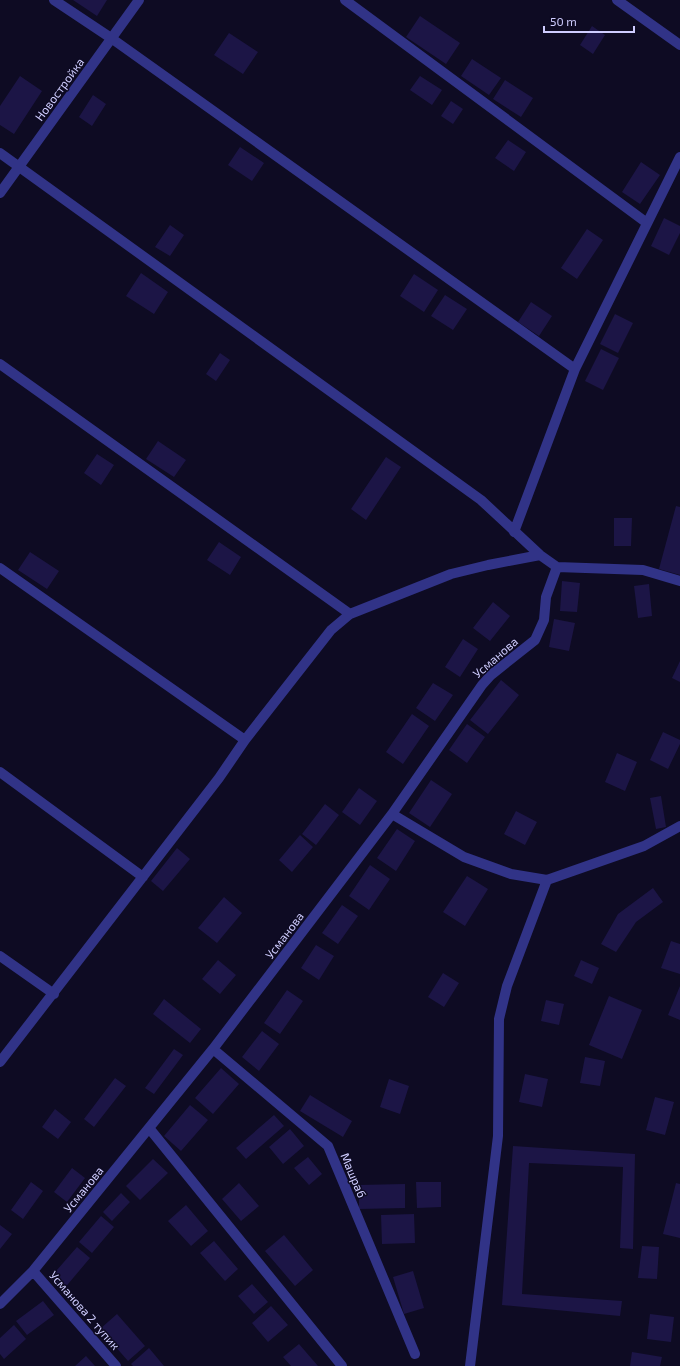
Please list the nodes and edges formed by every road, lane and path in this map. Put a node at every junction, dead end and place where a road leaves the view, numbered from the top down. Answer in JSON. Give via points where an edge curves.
{"nodes":[{"id":1,"x":54,"y":0,"type":"edge"},
{"id":2,"x":139,"y":0,"type":"edge"},
{"id":3,"x":345,"y":0,"type":"edge"},
{"id":4,"x":617,"y":0,"type":"edge"},
{"id":5,"x":111,"y":38,"type":"junction"},
{"id":6,"x":680,"y":45,"type":"edge"},
{"id":7,"x":0,"y":153,"type":"edge"},
{"id":8,"x":680,"y":157,"type":"edge"},
{"id":9,"x":19,"y":167,"type":"junction"},
{"id":10,"x":0,"y":193,"type":"edge"},
{"id":11,"x":647,"y":223,"type":"junction"},
{"id":12,"x":0,"y":364,"type":"edge"},
{"id":13,"x":575,"y":369,"type":"junction"},
{"id":14,"x":514,"y":532,"type":"junction"},
{"id":15,"x":540,"y":555,"type":"junction"},
{"id":16,"x":557,"y":567,"type":"junction"},
{"id":17,"x":0,"y":568,"type":"edge"},
{"id":18,"x":680,"y":581,"type":"edge"},
{"id":19,"x":350,"y":614,"type":"junction"},
{"id":20,"x":245,"y":740,"type":"junction"},
{"id":21,"x":0,"y":772,"type":"edge"},
{"id":22,"x":392,"y":814,"type":"junction"},
{"id":23,"x":680,"y":826,"type":"edge"},
{"id":24,"x":143,"y":877,"type":"junction"},
{"id":25,"x":547,"y":880,"type":"junction"},
{"id":26,"x":0,"y":956,"type":"edge"},
{"id":27,"x":54,"y":994,"type":"junction"},
{"id":28,"x":213,"y":1049,"type":"junction"},
{"id":29,"x":0,"y":1062,"type":"edge"},
{"id":30,"x":149,"y":1128,"type":"junction"},
{"id":31,"x":33,"y":1271,"type":"junction"},
{"id":32,"x":0,"y":1304,"type":"edge"},
{"id":33,"x":415,"y":1354,"type":"dead end"},
{"id":34,"x":116,"y":1366,"type":"edge"},
{"id":35,"x":342,"y":1366,"type":"edge"},
{"id":36,"x":470,"y":1366,"type":"edge"}],
"edges":[{"from":1,"to":5,"type":"street"},
{"from":2,"to":5,"type":"street","name":"Новостройка"},
{"from":3,"to":11,"type":"street"},
{"from":4,"to":6,"type":"street"},
{"from":5,"to":9,"type":"street","name":"Новостройка"},
{"from":5,"to":13,"type":"street"},
{"from":7,"to":9,"type":"street"},
{"from":8,"to":11,"type":"street"},
{"from":9,"to":10,"type":"street","name":"Новостройка"},
{"from":9,"to":14,"type":"street","via":[[481,500]]},
{"from":11,"to":13,"type":"street"},
{"from":12,"to":19,"type":"street"},
{"from":13,"to":14,"type":"street"},
{"from":14,"to":15,"type":"street"},
{"from":15,"to":16,"type":"street"},
{"from":15,"to":19,"type":"street","via":[[451,574]]},
{"from":16,"to":18,"type":"street","via":[[643,570]]},
{"from":16,"to":22,"type":"street","name":"Усманова","via":[[546,597],[544,620],[535,640],[482,685]]},
{"from":17,"to":20,"type":"street"},
{"from":19,"to":20,"type":"street","via":[[331,630]]},
{"from":20,"to":24,"type":"street"},
{"from":21,"to":24,"type":"street"},
{"from":22,"to":25,"type":"street","via":[[464,857],[511,874]]},
{"from":22,"to":28,"type":"street","name":"Усманова"},
{"from":23,"to":25,"type":"street","via":[[644,846]]},
{"from":24,"to":27,"type":"street"},
{"from":25,"to":36,"type":"street","via":[[507,986],[499,1019],[498,1136]]},
{"from":26,"to":27,"type":"street"},
{"from":27,"to":29,"type":"street"},
{"from":28,"to":30,"type":"street","name":"Усманова"},
{"from":28,"to":33,"type":"street","name":"Машраб","via":[[328,1146]]},
{"from":30,"to":31,"type":"street","name":"Усманова"},
{"from":30,"to":35,"type":"street"},
{"from":31,"to":32,"type":"street","name":"Усманова"},
{"from":31,"to":34,"type":"street","name":"Усманова 2 тупик"}]}
